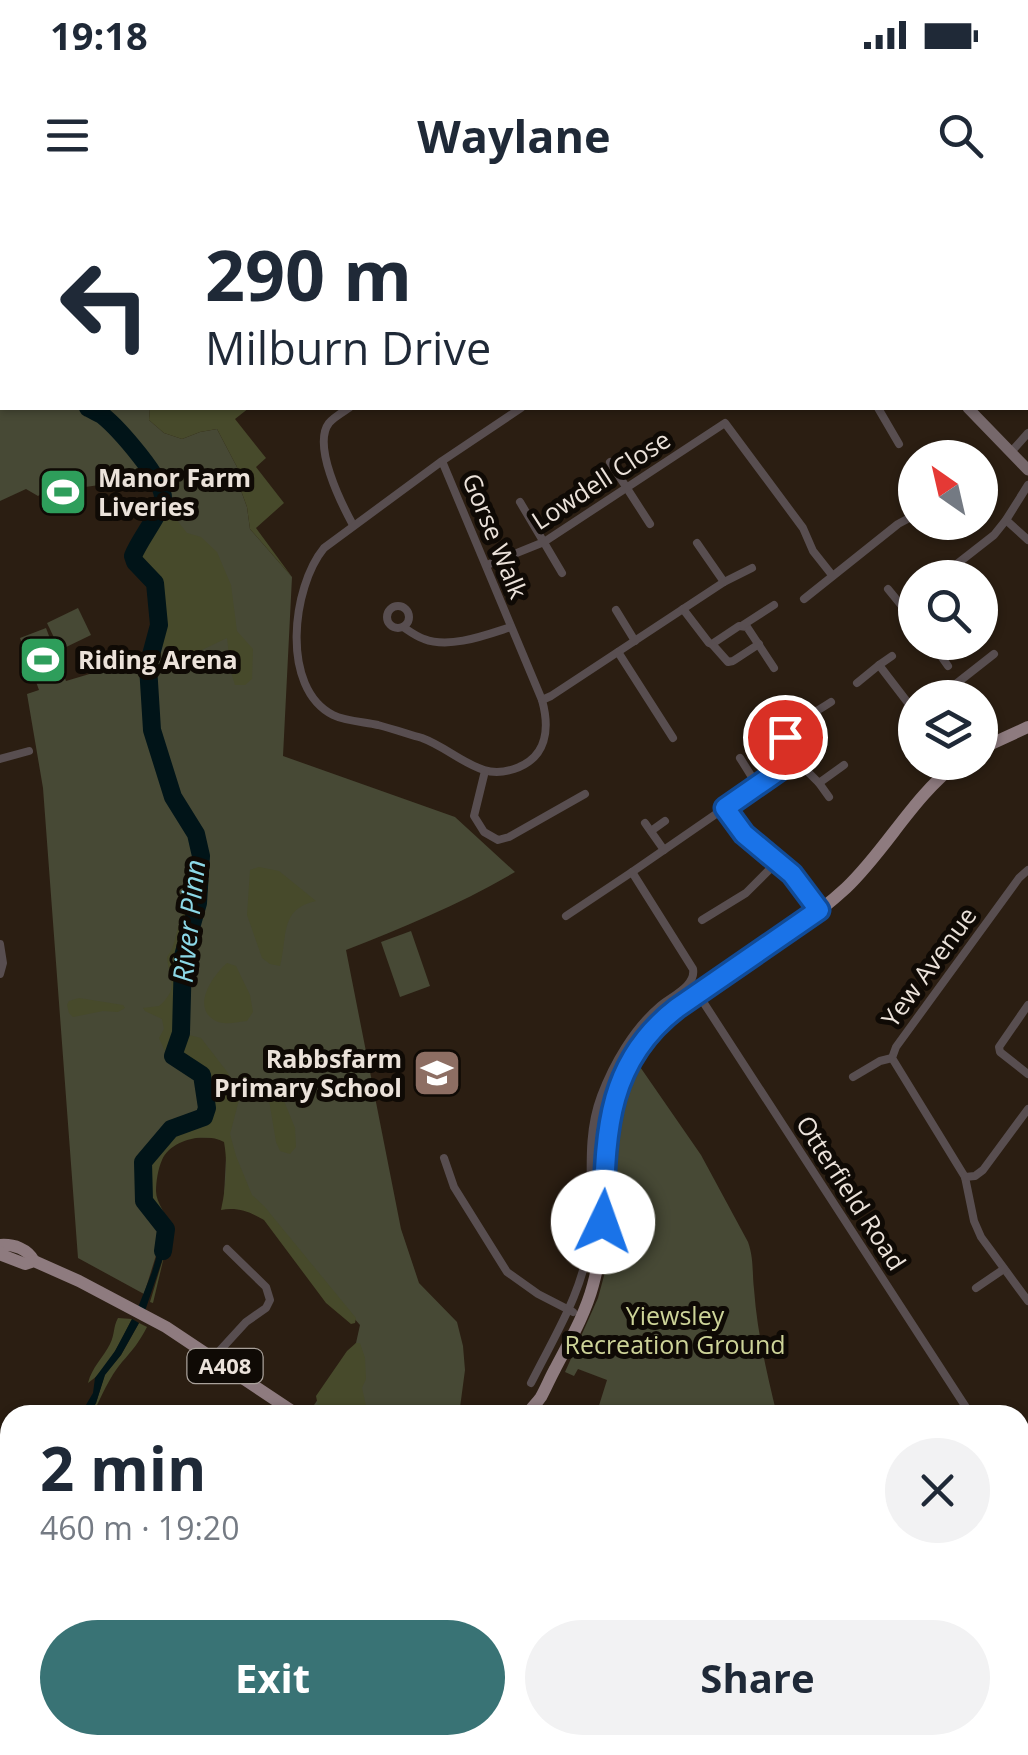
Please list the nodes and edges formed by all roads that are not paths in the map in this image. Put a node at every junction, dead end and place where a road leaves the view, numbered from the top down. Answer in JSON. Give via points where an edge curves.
{"nodes":[{"id":1,"x":346,"y":410,"type":"edge"},
{"id":2,"x":518,"y":410,"type":"edge"},
{"id":3,"x":879,"y":410,"type":"edge"},
{"id":4,"x":970,"y":410,"type":"edge"},
{"id":5,"x":1028,"y":432,"type":"edge"},
{"id":6,"x":898,"y":441,"type":"edge"},
{"id":7,"x":1011,"y":452,"type":"junction"},
{"id":8,"x":442,"y":460,"type":"junction"},
{"id":9,"x":610,"y":462,"type":"dead end"},
{"id":10,"x":1028,"y":470,"type":"edge"},
{"id":11,"x":1028,"y":485,"type":"edge"},
{"id":12,"x":626,"y":488,"type":"junction"},
{"id":13,"x":520,"y":502,"type":"dead end"},
{"id":14,"x":1006,"y":520,"type":"junction"},
{"id":15,"x":650,"y":524,"type":"dead end"},
{"id":16,"x":898,"y":524,"type":"edge"},
{"id":17,"x":353,"y":525,"type":"junction"},
{"id":18,"x":1028,"y":540,"type":"edge"},
{"id":19,"x":544,"y":542,"type":"junction"},
{"id":20,"x":697,"y":543,"type":"dead end"},
{"id":21,"x":962,"y":560,"type":"edge"},
{"id":22,"x":487,"y":564,"type":"junction"},
{"id":23,"x":752,"y":568,"type":"dead end"},
{"id":24,"x":562,"y":572,"type":"dead end"},
{"id":25,"x":832,"y":576,"type":"junction"},
{"id":26,"x":724,"y":582,"type":"junction"},
{"id":27,"x":888,"y":589,"type":"dead end"},
{"id":28,"x":804,"y":600,"type":"dead end"},
{"id":29,"x":898,"y":601,"type":"edge"},
{"id":30,"x":774,"y":605,"type":"dead end"},
{"id":31,"x":683,"y":609,"type":"junction"},
{"id":32,"x":616,"y":610,"type":"dead end"},
{"id":33,"x":743,"y":625,"type":"junction"},
{"id":34,"x":403,"y":627,"type":"dead end"},
{"id":35,"x":511,"y":627,"type":"junction"},
{"id":36,"x":634,"y":641,"type":"junction"},
{"id":37,"x":712,"y":644,"type":"junction"},
{"id":38,"x":759,"y":644,"type":"junction"},
{"id":39,"x":618,"y":652,"type":"junction"},
{"id":40,"x":892,"y":656,"type":"dead end"},
{"id":41,"x":944,"y":660,"type":"edge"},
{"id":42,"x":986,"y":660,"type":"edge"},
{"id":43,"x":880,"y":666,"type":"junction"},
{"id":44,"x":948,"y":666,"type":"dead end"},
{"id":45,"x":978,"y":666,"type":"junction"},
{"id":46,"x":774,"y":668,"type":"dead end"},
{"id":47,"x":986,"y":677,"type":"dead end"},
{"id":48,"x":960,"y":680,"type":"edge"},
{"id":49,"x":857,"y":682,"type":"dead end"},
{"id":50,"x":898,"y":690,"type":"edge"},
{"id":51,"x":542,"y":700,"type":"junction"},
{"id":52,"x":830,"y":702,"type":"dead end"},
{"id":53,"x":1028,"y":726,"type":"edge"},
{"id":54,"x":674,"y":738,"type":"dead end"},
{"id":55,"x":998,"y":740,"type":"edge"},
{"id":56,"x":29,"y":751,"type":"dead end"},
{"id":57,"x":740,"y":758,"type":"dead end"},
{"id":58,"x":0,"y":759,"type":"edge"},
{"id":59,"x":844,"y":765,"type":"dead end"},
{"id":60,"x":784,"y":767,"type":"junction"},
{"id":61,"x":485,"y":771,"type":"junction"},
{"id":62,"x":938,"y":780,"type":"edge"},
{"id":63,"x":819,"y":783,"type":"junction"},
{"id":64,"x":757,"y":785,"type":"junction"},
{"id":65,"x":585,"y":794,"type":"dead end"},
{"id":66,"x":829,"y":797,"type":"dead end"},
{"id":67,"x":725,"y":808,"type":"junction"},
{"id":68,"x":664,"y":820,"type":"dead end"},
{"id":69,"x":664,"y":850,"type":"junction"},
{"id":70,"x":778,"y":861,"type":"junction"},
{"id":71,"x":1028,"y":870,"type":"edge"},
{"id":72,"x":632,"y":872,"type":"junction"},
{"id":73,"x":819,"y":910,"type":"junction"},
{"id":74,"x":714,"y":912,"type":"junction"},
{"id":75,"x":566,"y":916,"type":"dead end"},
{"id":76,"x":702,"y":920,"type":"dead end"},
{"id":77,"x":721,"y":924,"type":"dead end"},
{"id":78,"x":0,"y":944,"type":"edge"},
{"id":79,"x":0,"y":974,"type":"edge"},
{"id":80,"x":695,"y":988,"type":"junction"},
{"id":81,"x":1028,"y":1004,"type":"edge"},
{"id":82,"x":892,"y":1058,"type":"junction"},
{"id":83,"x":1028,"y":1074,"type":"edge"},
{"id":84,"x":853,"y":1077,"type":"dead end"},
{"id":85,"x":1028,"y":1109,"type":"edge"},
{"id":86,"x":444,"y":1158,"type":"dead end"},
{"id":87,"x":965,"y":1177,"type":"junction"},
{"id":88,"x":0,"y":1248,"type":"edge"},
{"id":89,"x":228,"y":1249,"type":"dead end"},
{"id":90,"x":1004,"y":1269,"type":"junction"},
{"id":91,"x":976,"y":1288,"type":"dead end"},
{"id":92,"x":1028,"y":1301,"type":"edge"},
{"id":93,"x":575,"y":1313,"type":"junction"},
{"id":94,"x":213,"y":1358,"type":"junction"},
{"id":95,"x":530,"y":1383,"type":"dead end"},
{"id":96,"x":542,"y":1396,"type":"junction"},
{"id":97,"x":283,"y":1405,"type":"edge"},
{"id":98,"x":535,"y":1405,"type":"edge"},
{"id":99,"x":540,"y":1405,"type":"edge"},
{"id":100,"x":964,"y":1405,"type":"edge"}],
"edges":[{"from":1,"to":17,"type":"street","via":[[323,438]]},
{"from":2,"to":8,"type":"street"},
{"from":3,"to":6,"type":"street"},
{"from":4,"to":7,"type":"street"},
{"from":5,"to":7,"type":"street"},
{"from":7,"to":10,"type":"street"},
{"from":8,"to":17,"type":"street"},
{"from":8,"to":22,"type":"street","name":"Gorse Walk"},
{"from":9,"to":12,"type":"street"},
{"from":11,"to":14,"type":"street"},
{"from":12,"to":15,"type":"street"},
{"from":12,"to":19,"type":"street","name":"Lowdell Close"},
{"from":12,"to":25,"type":"street","name":"Lowdell Close","via":[[725,423]]},
{"from":13,"to":19,"type":"street"},
{"from":14,"to":18,"type":"street"},
{"from":14,"to":21,"type":"street"},
{"from":16,"to":25,"type":"street"},
{"from":17,"to":61,"type":"street","via":[[318,556],[304,584],[297,620],[300,670],[312,699],[333,716],[428,740]]},
{"from":19,"to":22,"type":"street","name":"Lowdell Close"},
{"from":19,"to":24,"type":"street"},
{"from":20,"to":26,"type":"street"},
{"from":22,"to":35,"type":"street","name":"Gorse Walk"},
{"from":23,"to":26,"type":"street"},
{"from":25,"to":28,"type":"street"},
{"from":26,"to":31,"type":"street"},
{"from":27,"to":29,"type":"street"},
{"from":30,"to":33,"type":"street"},
{"from":31,"to":36,"type":"street"},
{"from":31,"to":37,"type":"street"},
{"from":32,"to":36,"type":"street"},
{"from":33,"to":37,"type":"street"},
{"from":33,"to":38,"type":"street"},
{"from":34,"to":35,"type":"street","name":"Gorse Walk","via":[[424,640],[452,641]]},
{"from":35,"to":51,"type":"street","name":"Gorse Walk"},
{"from":36,"to":39,"type":"street"},
{"from":37,"to":38,"type":"street","via":[[728,662]]},
{"from":38,"to":46,"type":"street"},
{"from":39,"to":51,"type":"street"},
{"from":39,"to":54,"type":"street"},
{"from":40,"to":43,"type":"street"},
{"from":41,"to":44,"type":"street"},
{"from":42,"to":45,"type":"street"},
{"from":43,"to":49,"type":"street"},
{"from":43,"to":50,"type":"street"},
{"from":45,"to":47,"type":"street"},
{"from":45,"to":48,"type":"street"},
{"from":51,"to":61,"type":"street","name":"Gorse Walk","via":[[546,733],[537,756],[504,772]]},
{"from":52,"to":60,"type":"street","via":[[787,734]]},
{"from":53,"to":55,"type":"main road"},
{"from":56,"to":58,"type":"street"},
{"from":57,"to":64,"type":"street"},
{"from":59,"to":63,"type":"street"},
{"from":60,"to":63,"type":"street","via":[[807,772]]},
{"from":60,"to":64,"type":"street"},
{"from":61,"to":65,"type":"street","via":[[474,816],[498,840]]},
{"from":62,"to":73,"type":"main road","via":[[862,871]]},
{"from":63,"to":66,"type":"street"},
{"from":64,"to":67,"type":"street"},
{"from":67,"to":69,"type":"street"},
{"from":67,"to":70,"type":"street"},
{"from":68,"to":69,"type":"street","via":[[648,827]]},
{"from":69,"to":72,"type":"street"},
{"from":70,"to":73,"type":"street"},
{"from":70,"to":74,"type":"street","via":[[746,894]]},
{"from":71,"to":82,"type":"street","name":"Yew Avenue"},
{"from":72,"to":75,"type":"street"},
{"from":72,"to":80,"type":"street","name":"Otterfield Road","via":[[693,969]]},
{"from":73,"to":80,"type":"main road"},
{"from":74,"to":76,"type":"street"},
{"from":74,"to":77,"type":"street"},
{"from":78,"to":79,"type":"street"},
{"from":80,"to":93,"type":"main road","via":[[651,1030],[620,1081],[593,1286]]},
{"from":80,"to":100,"type":"street","name":"Otterfield Road"},
{"from":81,"to":83,"type":"street","via":[[999,1049]]},
{"from":82,"to":84,"type":"street"},
{"from":82,"to":87,"type":"street","name":"Yew Avenue"},
{"from":85,"to":87,"type":"street","via":[[983,1170]]},
{"from":86,"to":93,"type":"street","via":[[454,1187],[507,1272]]},
{"from":87,"to":90,"type":"street","name":"Yew Avenue","via":[[981,1237]]},
{"from":88,"to":94,"type":"main road","number":"A408","via":[[10,1244],[30,1253],[34,1262],[132,1308]]},
{"from":89,"to":94,"type":"street","via":[[266,1287],[270,1300]]},
{"from":90,"to":91,"type":"street"},
{"from":90,"to":92,"type":"street","name":"Yew Avenue"},
{"from":93,"to":95,"type":"street"},
{"from":93,"to":96,"type":"main road"},
{"from":94,"to":97,"type":"main road","number":"A408"},
{"from":96,"to":98,"type":"main road"},
{"from":96,"to":99,"type":"main road"}]}
